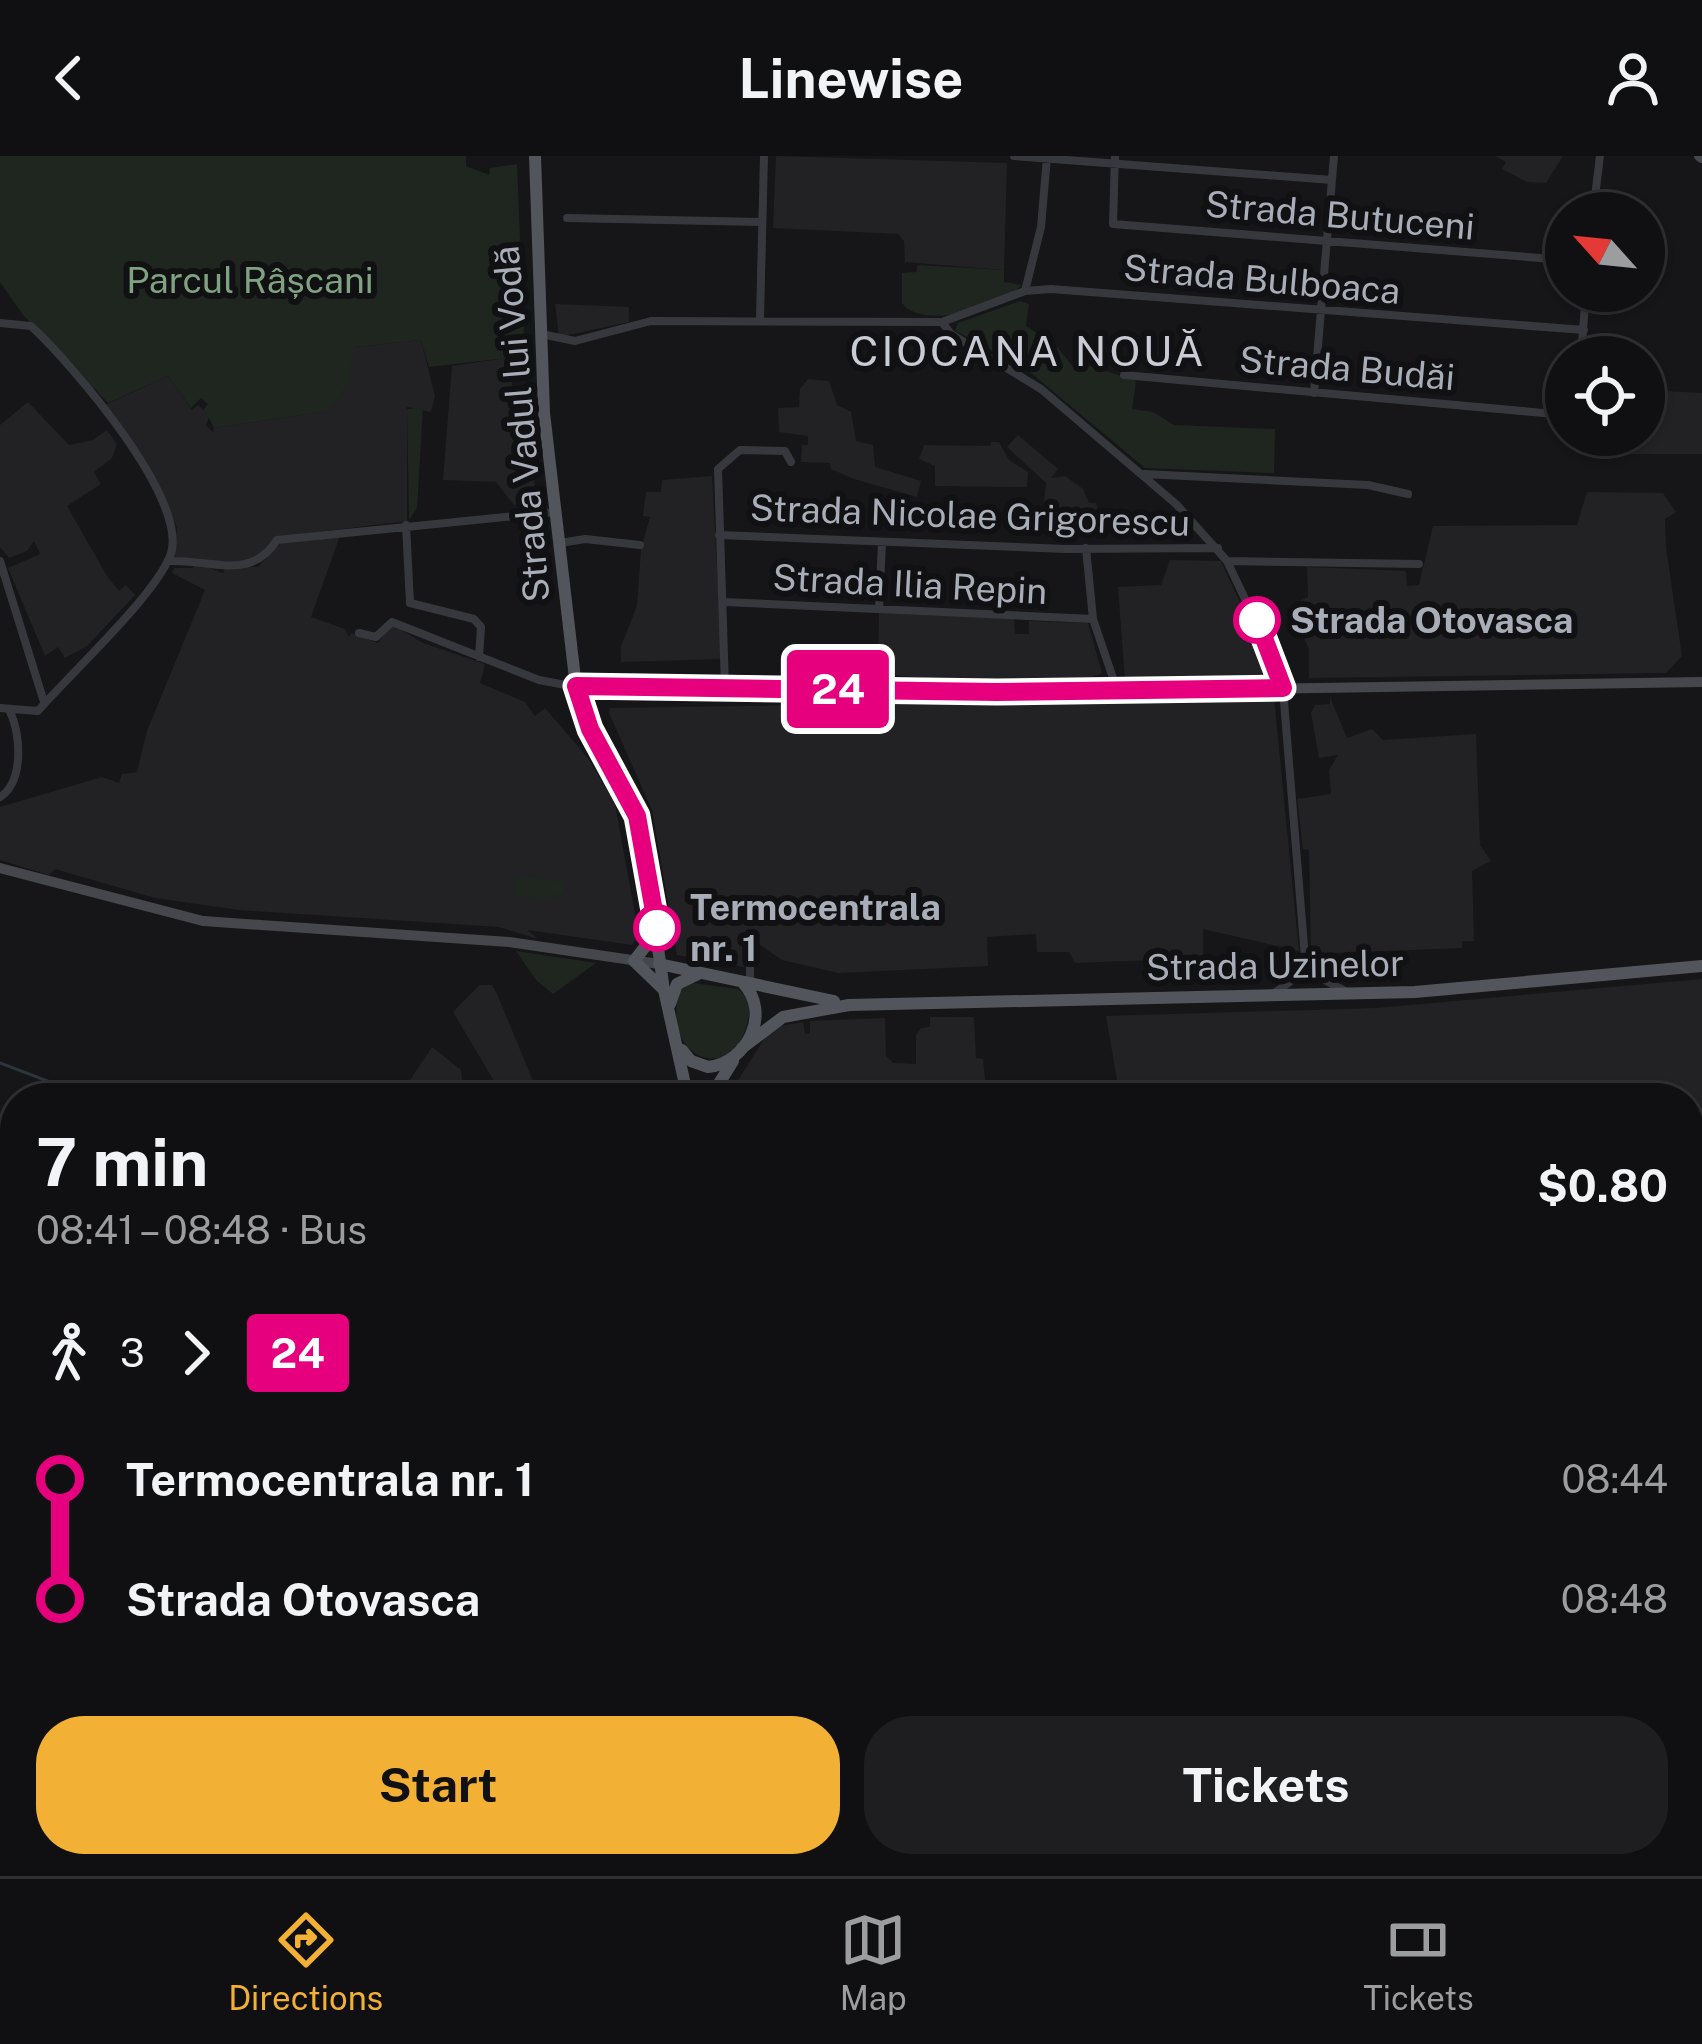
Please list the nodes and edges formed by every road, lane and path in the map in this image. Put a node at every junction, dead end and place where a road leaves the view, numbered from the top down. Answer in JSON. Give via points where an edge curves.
{"nodes":[{"id":1,"x":535,"y":156,"type":"edge"},
{"id":2,"x":764,"y":156,"type":"edge"},
{"id":3,"x":1014,"y":156,"type":"edge"},
{"id":4,"x":1334,"y":156,"type":"edge"},
{"id":5,"x":1600,"y":156,"type":"edge"},
{"id":6,"x":1047,"y":157,"type":"edge"},
{"id":7,"x":1115,"y":159,"type":"edge"},
{"id":8,"x":1332,"y":180,"type":"junction"},
{"id":9,"x":1596,"y":192,"type":"edge"},
{"id":10,"x":567,"y":218,"type":"dead end"},
{"id":11,"x":762,"y":222,"type":"junction"},
{"id":12,"x":1327,"y":241,"type":"junction"},
{"id":13,"x":1545,"y":258,"type":"edge"},
{"id":14,"x":1024,"y":291,"type":"junction"},
{"id":15,"x":1321,"y":312,"type":"junction"},
{"id":16,"x":1585,"y":312,"type":"edge"},
{"id":17,"x":760,"y":318,"type":"junction"},
{"id":18,"x":942,"y":322,"type":"junction"},
{"id":19,"x":0,"y":323,"type":"edge"},
{"id":20,"x":1584,"y":330,"type":"junction"},
{"id":21,"x":538,"y":333,"type":"junction"},
{"id":22,"x":1583,"y":336,"type":"edge"},
{"id":23,"x":1124,"y":375,"type":"dead end"},
{"id":24,"x":1314,"y":393,"type":"junction"},
{"id":25,"x":1545,"y":413,"type":"edge"},
{"id":26,"x":791,"y":461,"type":"dead end"},
{"id":27,"x":1142,"y":473,"type":"junction"},
{"id":28,"x":1408,"y":494,"type":"dead end"},
{"id":29,"x":555,"y":512,"type":"junction"},
{"id":30,"x":406,"y":525,"type":"junction"},
{"id":31,"x":719,"y":535,"type":"junction"},
{"id":32,"x":882,"y":542,"type":"junction"},
{"id":33,"x":559,"y":543,"type":"junction"},
{"id":34,"x":640,"y":545,"type":"dead end"},
{"id":35,"x":1086,"y":548,"type":"junction"},
{"id":36,"x":1218,"y":548,"type":"junction"},
{"id":37,"x":168,"y":561,"type":"junction"},
{"id":38,"x":1227,"y":561,"type":"junction"},
{"id":39,"x":0,"y":562,"type":"edge"},
{"id":40,"x":1418,"y":564,"type":"dead end"},
{"id":41,"x":724,"y":602,"type":"junction"},
{"id":42,"x":879,"y":609,"type":"junction"},
{"id":43,"x":1094,"y":619,"type":"junction"},
{"id":44,"x":359,"y":633,"type":"dead end"},
{"id":45,"x":479,"y":657,"type":"junction"},
{"id":46,"x":1702,"y":682,"type":"edge"},
{"id":47,"x":576,"y":686,"type":"junction"},
{"id":48,"x":599,"y":687,"type":"junction"},
{"id":49,"x":725,"y":687,"type":"junction"},
{"id":50,"x":1283,"y":688,"type":"junction"},
{"id":51,"x":1117,"y":690,"type":"junction"},
{"id":52,"x":44,"y":704,"type":"junction"},
{"id":53,"x":4,"y":709,"type":"edge"},
{"id":54,"x":615,"y":772,"type":"junction"},
{"id":55,"x":0,"y":797,"type":"edge"},
{"id":56,"x":0,"y":868,"type":"edge"},
{"id":57,"x":656,"y":925,"type":"junction"},
{"id":58,"x":750,"y":950,"type":"dead end"},
{"id":59,"x":634,"y":961,"type":"junction"},
{"id":60,"x":659,"y":964,"type":"junction"},
{"id":61,"x":1702,"y":966,"type":"edge"},
{"id":62,"x":691,"y":970,"type":"junction"},
{"id":63,"x":1306,"y":970,"type":"junction"},
{"id":64,"x":711,"y":974,"type":"junction"},
{"id":65,"x":743,"y":981,"type":"junction"},
{"id":66,"x":664,"y":990,"type":"junction"},
{"id":67,"x":1352,"y":994,"type":"junction"},
{"id":68,"x":1269,"y":996,"type":"junction"},
{"id":69,"x":849,"y":1005,"type":"junction"},
{"id":70,"x":669,"y":1012,"type":"junction"},
{"id":71,"x":676,"y":1037,"type":"junction"},
{"id":72,"x":740,"y":1051,"type":"junction"},
{"id":73,"x":685,"y":1083,"type":"edge"},
{"id":74,"x":720,"y":1083,"type":"edge"}],
"edges":[{"from":1,"to":21,"type":"main road","name":"Strada Vadul lui Vodă"},
{"from":2,"to":11,"type":"street"},
{"from":3,"to":6,"type":"street"},
{"from":4,"to":8,"type":"street"},
{"from":5,"to":9,"type":"street"},
{"from":6,"to":7,"type":"street"},
{"from":6,"to":14,"type":"street"},
{"from":7,"to":8,"type":"street"},
{"from":7,"to":12,"type":"street","name":"Strada Butuceni","via":[[1111,222]]},
{"from":8,"to":12,"type":"street"},
{"from":10,"to":11,"type":"street"},
{"from":11,"to":17,"type":"street"},
{"from":12,"to":13,"type":"street","name":"Strada Butuceni"},
{"from":12,"to":15,"type":"street"},
{"from":14,"to":15,"type":"street","name":"Strada Bulboaca"},
{"from":14,"to":18,"type":"street","name":"Strada Bulboaca"},
{"from":15,"to":20,"type":"street","name":"Strada Bulboaca"},
{"from":15,"to":24,"type":"street"},
{"from":16,"to":20,"type":"street"},
{"from":17,"to":18,"type":"street"},
{"from":17,"to":21,"type":"street","via":[[636,322],[574,341]]},
{"from":18,"to":27,"type":"street","via":[[1041,389]]},
{"from":19,"to":37,"type":"street","via":[[31,326],[107,412],[169,514]]},
{"from":20,"to":22,"type":"street"},
{"from":21,"to":29,"type":"main road","name":"Strada Vadul lui Vodă"},
{"from":23,"to":24,"type":"street","name":"Strada Budăi"},
{"from":24,"to":25,"type":"street","name":"Strada Budăi"},
{"from":26,"to":31,"type":"street","via":[[785,451],[747,449],[718,469]]},
{"from":27,"to":28,"type":"street","via":[[1368,484]]},
{"from":27,"to":36,"type":"street"},
{"from":29,"to":30,"type":"street"},
{"from":29,"to":33,"type":"main road","name":"Strada Vadul lui Vodă"},
{"from":30,"to":37,"type":"street","via":[[278,541],[258,564],[244,567]]},
{"from":30,"to":45,"type":"street","name":"Strada Vadul lui Vodă","via":[[410,604],[474,619]]},
{"from":31,"to":32,"type":"street","name":"Strada Nicolae Grigorescu"},
{"from":31,"to":41,"type":"street"},
{"from":32,"to":35,"type":"street","name":"Strada Nicolae Grigorescu"},
{"from":32,"to":42,"type":"street"},
{"from":33,"to":34,"type":"street"},
{"from":33,"to":47,"type":"main road","name":"Strada Vadul lui Vodă"},
{"from":35,"to":36,"type":"street","name":"Strada Nicolae Grigorescu"},
{"from":35,"to":43,"type":"street"},
{"from":36,"to":38,"type":"street"},
{"from":37,"to":52,"type":"street"},
{"from":38,"to":40,"type":"street","name":"Strada Nicolae Grigorescu"},
{"from":38,"to":50,"type":"street"},
{"from":39,"to":52,"type":"street"},
{"from":41,"to":42,"type":"street","name":"Strada Ilia Repin"},
{"from":41,"to":49,"type":"street"},
{"from":42,"to":43,"type":"street","name":"Strada Ilia Repin"},
{"from":43,"to":51,"type":"street"},
{"from":44,"to":45,"type":"street","via":[[376,637],[394,622]]},
{"from":45,"to":47,"type":"street","via":[[555,686]]},
{"from":46,"to":50,"type":"street"},
{"from":47,"to":48,"type":"street"},
{"from":47,"to":54,"type":"main road","name":"Strada Vadul lui Vodă"},
{"from":48,"to":49,"type":"street"},
{"from":48,"to":54,"type":"main road","via":[[587,692],[585,706]]},
{"from":49,"to":51,"type":"street"},
{"from":50,"to":51,"type":"street"},
{"from":50,"to":63,"type":"street"},
{"from":52,"to":53,"type":"street","via":[[34,713]]},
{"from":53,"to":55,"type":"street","via":[[21,740],[10,789]]},
{"from":54,"to":57,"type":"main road","name":"Strada Vadul lui Vodă","via":[[641,830]]},
{"from":56,"to":59,"type":"street","via":[[203,921],[509,942]]},
{"from":57,"to":59,"type":"main road","via":[[650,947]]},
{"from":57,"to":60,"type":"main road","name":"Strada Vadul lui Vodă"},
{"from":57,"to":62,"type":"main road","via":[[667,956]]},
{"from":58,"to":65,"type":"street"},
{"from":59,"to":60,"type":"street"},
{"from":59,"to":66,"type":"main road"},
{"from":60,"to":62,"type":"main road","name":"Strada Uzinelor"},
{"from":60,"to":66,"type":"main road","name":"Strada Vadul lui Vodă"},
{"from":61,"to":67,"type":"main road","name":"Strada Uzinelor"},
{"from":62,"to":64,"type":"main road","name":"Strada Uzinelor"},
{"from":63,"to":67,"type":"street"},
{"from":63,"to":68,"type":"street"},
{"from":64,"to":65,"type":"main road","name":"Strada Uzinelor"},
{"from":64,"to":70,"type":"main road","via":[[677,984]]},
{"from":65,"to":69,"type":"main road","name":"Strada Uzinelor"},
{"from":65,"to":72,"type":"main road","via":[[757,1004]]},
{"from":66,"to":70,"type":"main road","name":"Strada Vadul lui Vodă"},
{"from":67,"to":68,"type":"main road","name":"Strada Uzinelor"},
{"from":68,"to":69,"type":"main road","name":"Strada Uzinelor"},
{"from":69,"to":72,"type":"main road","name":"Strada Uzinelor","via":[[783,1017]]},
{"from":70,"to":71,"type":"main road"},
{"from":71,"to":72,"type":"main road","via":[[697,1065],[721,1066]]},
{"from":71,"to":73,"type":"main road"},
{"from":72,"to":74,"type":"main road"}]}
